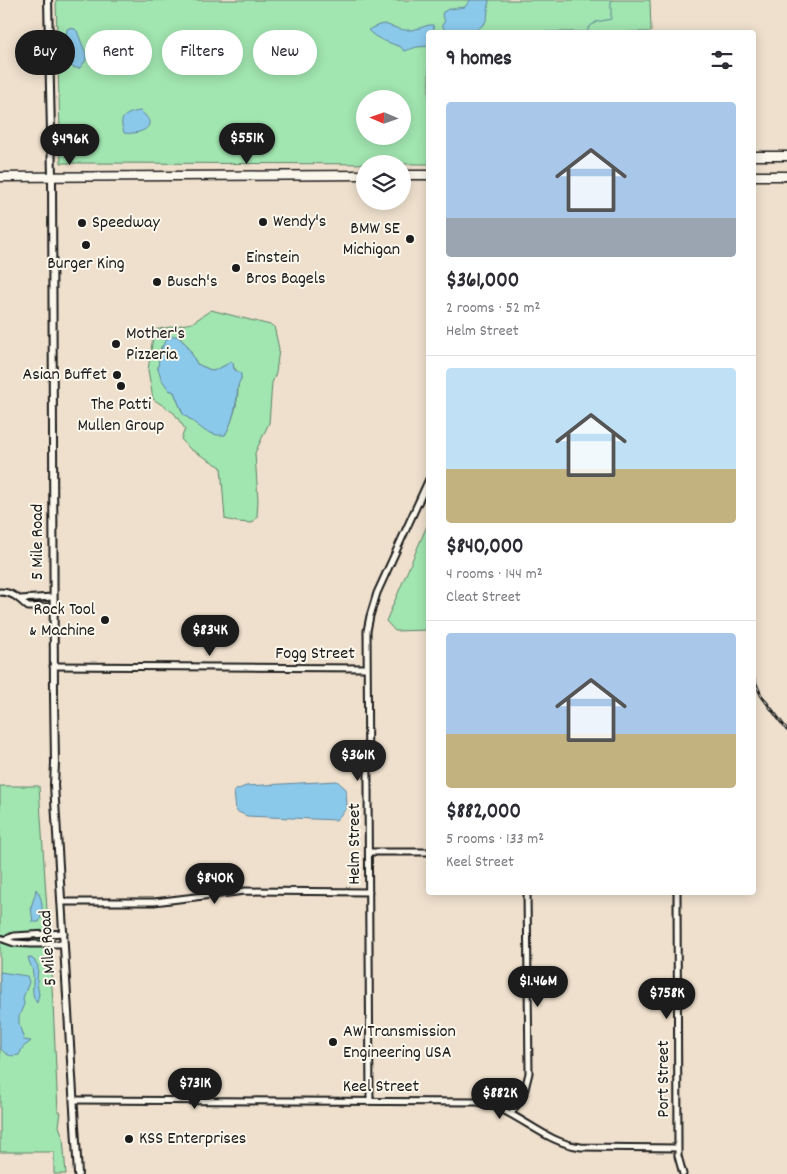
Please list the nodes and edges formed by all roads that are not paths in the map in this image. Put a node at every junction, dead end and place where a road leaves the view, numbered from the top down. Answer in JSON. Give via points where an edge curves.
{"nodes":[{"id":1,"x":48,"y":0,"type":"edge"},
{"id":2,"x":756,"y":156,"type":"edge"},
{"id":3,"x":787,"y":156,"type":"edge"},
{"id":4,"x":356,"y":175,"type":"edge"},
{"id":5,"x":411,"y":175,"type":"edge"},
{"id":6,"x":426,"y":175,"type":"edge"},
{"id":7,"x":786,"y":175,"type":"edge"},
{"id":8,"x":756,"y":176,"type":"edge"},
{"id":9,"x":0,"y":177,"type":"edge"},
{"id":10,"x":52,"y":177,"type":"junction"},
{"id":11,"x":426,"y":486,"type":"edge"},
{"id":12,"x":0,"y":592,"type":"edge"},
{"id":13,"x":53,"y":596,"type":"junction"},
{"id":14,"x":20,"y":599,"type":"junction"},
{"id":15,"x":53,"y":607,"type":"junction"},
{"id":16,"x":53,"y":666,"type":"junction"},
{"id":17,"x":367,"y":668,"type":"junction"},
{"id":18,"x":369,"y":852,"type":"junction"},
{"id":19,"x":426,"y":852,"type":"edge"},
{"id":20,"x":369,"y":892,"type":"junction"},
{"id":21,"x":527,"y":895,"type":"edge"},
{"id":22,"x":676,"y":895,"type":"edge"},
{"id":23,"x":62,"y":902,"type":"junction"},
{"id":24,"x":64,"y":933,"type":"junction"},
{"id":25,"x":3,"y":938,"type":"edge"},
{"id":26,"x":64,"y":944,"type":"junction"},
{"id":27,"x":74,"y":1100,"type":"junction"},
{"id":28,"x":370,"y":1101,"type":"junction"},
{"id":29,"x":511,"y":1114,"type":"junction"},
{"id":30,"x":678,"y":1148,"type":"junction"},
{"id":31,"x":78,"y":1174,"type":"edge"},
{"id":32,"x":683,"y":1174,"type":"edge"}],
"edges":[{"from":1,"to":10,"type":"street","name":"5 Mile Road"},
{"from":2,"to":3,"type":"main road"},
{"from":4,"to":10,"type":"main road"},
{"from":5,"to":6,"type":"main road"},
{"from":7,"to":8,"type":"main road"},
{"from":9,"to":10,"type":"main road"},
{"from":10,"to":13,"type":"street","name":"5 Mile Road"},
{"from":11,"to":17,"type":"street","name":"Helm Street","via":[[373,603],[367,631]]},
{"from":12,"to":14,"type":"street"},
{"from":13,"to":14,"type":"street"},
{"from":13,"to":15,"type":"street","name":"5 Mile Road"},
{"from":14,"to":15,"type":"street","via":[[28,607]]},
{"from":15,"to":16,"type":"street","name":"5 Mile Road"},
{"from":16,"to":17,"type":"street","name":"Fogg Street"},
{"from":16,"to":23,"type":"street","name":"5 Mile Road","via":[[54,785]]},
{"from":17,"to":18,"type":"street","name":"Helm Street"},
{"from":18,"to":19,"type":"street"},
{"from":18,"to":20,"type":"street","name":"Helm Street"},
{"from":20,"to":23,"type":"street","via":[[244,891],[154,902]]},
{"from":20,"to":28,"type":"street","name":"Helm Street"},
{"from":21,"to":29,"type":"street","via":[[529,1073],[524,1093]]},
{"from":22,"to":30,"type":"street","name":"Port Street"},
{"from":23,"to":24,"type":"street","name":"5 Mile Road"},
{"from":24,"to":25,"type":"street"},
{"from":24,"to":26,"type":"street","name":"5 Mile Road"},
{"from":25,"to":26,"type":"street","via":[[14,943]]},
{"from":26,"to":27,"type":"street","name":"5 Mile Road"},
{"from":27,"to":28,"type":"street","name":"Keel Street"},
{"from":27,"to":31,"type":"street","name":"5 Mile Road"},
{"from":28,"to":29,"type":"street","name":"Keel Street","via":[[478,1102]]},
{"from":29,"to":30,"type":"street","name":"Keel Street","via":[[574,1147]]},
{"from":30,"to":32,"type":"street","name":"Port Street"}]}
